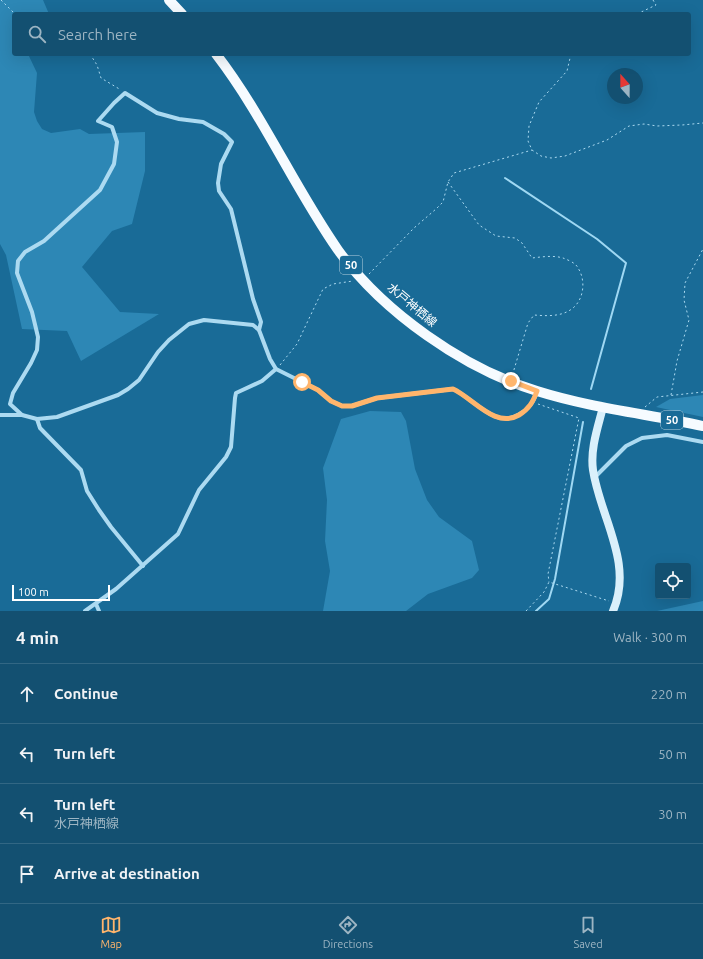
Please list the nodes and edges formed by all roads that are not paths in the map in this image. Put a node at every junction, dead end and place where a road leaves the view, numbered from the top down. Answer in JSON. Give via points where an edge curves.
{"nodes":[{"id":1,"x":169,"y":0,"type":"edge"},
{"id":2,"x":180,"y":12,"type":"edge"},
{"id":3,"x":217,"y":56,"type":"edge"},
{"id":4,"x":259,"y":330,"type":"junction"},
{"id":5,"x":276,"y":369,"type":"junction"},
{"id":6,"x":537,"y":391,"type":"junction"},
{"id":7,"x":603,"y":407,"type":"junction"},
{"id":8,"x":22,"y":415,"type":"junction"},
{"id":9,"x":0,"y":416,"type":"edge"},
{"id":10,"x":37,"y":419,"type":"junction"},
{"id":11,"x":703,"y":426,"type":"edge"},
{"id":12,"x":703,"y":442,"type":"edge"},
{"id":13,"x":594,"y":478,"type":"junction"},
{"id":14,"x":143,"y":566,"type":"junction"},
{"id":15,"x":96,"y":604,"type":"junction"},
{"id":16,"x":85,"y":611,"type":"edge"},
{"id":17,"x":99,"y":611,"type":"edge"},
{"id":18,"x":613,"y":611,"type":"edge"}],
"edges":[{"from":1,"to":2,"type":"main road"},
{"from":3,"to":6,"type":"main road","name":"水戸神栖線","number":"50","via":[[238,85],[339,251],[364,280],[409,322],[442,345],[473,364]]},
{"from":4,"to":5,"type":"street"},
{"from":4,"to":8,"type":"street","via":[[261,322],[231,209],[219,191],[222,164],[232,142],[224,134],[203,122],[158,114],[125,93],[98,121],[112,127],[117,142],[114,164],[100,190],[44,241],[25,252],[18,261],[17,273],[32,312],[38,337],[32,363],[13,393],[10,404]]},
{"from":4,"to":10,"type":"street","via":[[253,325],[204,320],[189,324],[169,340],[139,380],[128,389],[58,417]]},
{"from":5,"to":6,"type":"street","via":[[318,390],[342,406],[352,406],[377,398],[453,389],[487,412],[500,418],[514,418],[527,410]]},
{"from":5,"to":14,"type":"street","via":[[262,381],[236,393],[231,447],[226,457],[199,490],[178,534]]},
{"from":6,"to":7,"type":"main road","name":"水戸神栖線","number":"50"},
{"from":7,"to":11,"type":"main road","name":"水戸神栖線","number":"50"},
{"from":7,"to":13,"type":"street","via":[[593,448]]},
{"from":8,"to":9,"type":"street"},
{"from":8,"to":10,"type":"street"},
{"from":10,"to":14,"type":"street","via":[[40,428],[81,470],[87,491],[99,510]]},
{"from":12,"to":13,"type":"street","via":[[667,434],[642,438],[626,446]]},
{"from":13,"to":18,"type":"street","via":[[620,565],[620,579]]},
{"from":14,"to":15,"type":"street"},
{"from":15,"to":16,"type":"street"},
{"from":15,"to":17,"type":"street"}]}
